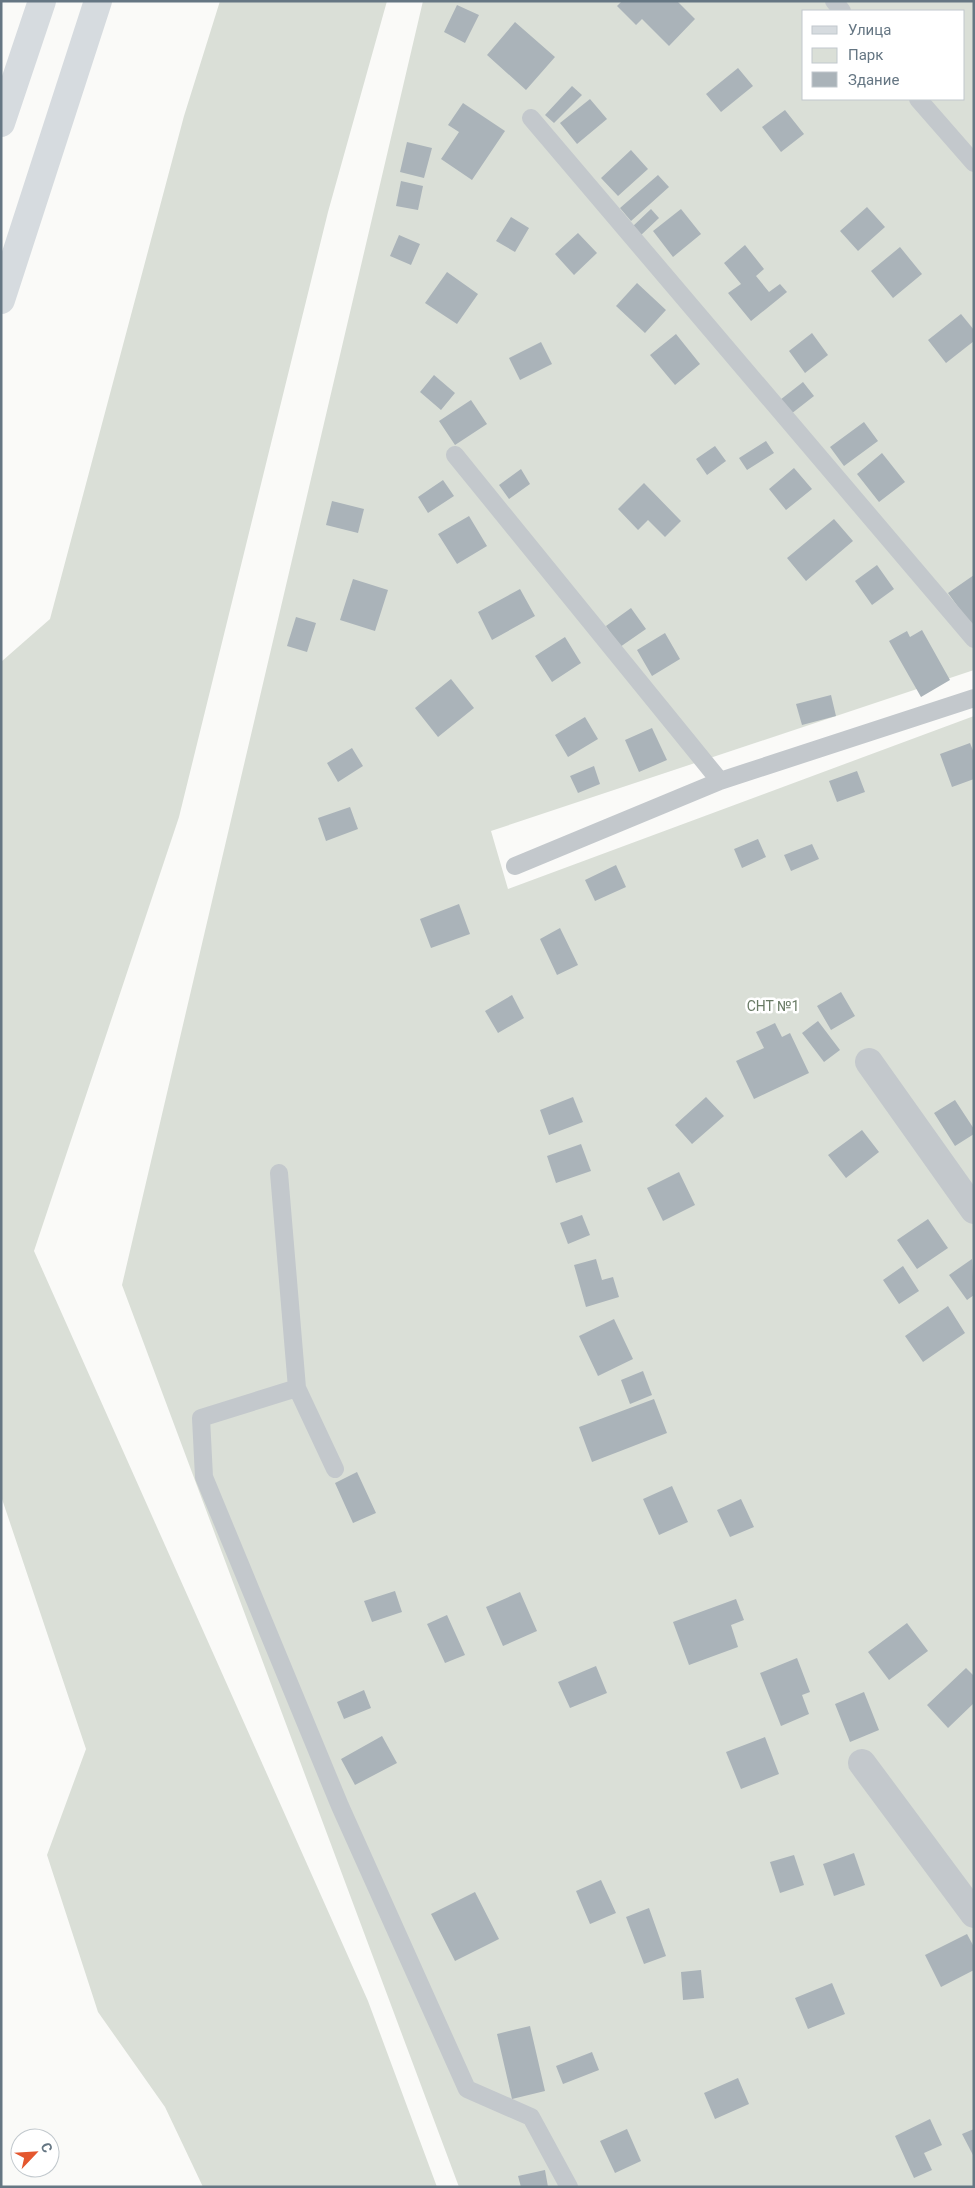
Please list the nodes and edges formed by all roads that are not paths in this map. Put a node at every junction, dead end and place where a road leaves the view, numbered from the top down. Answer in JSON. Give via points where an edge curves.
{"nodes":[{"id":1,"x":42,"y":1,"type":"edge"},
{"id":2,"x":98,"y":1,"type":"edge"},
{"id":3,"x":919,"y":100,"type":"edge"},
{"id":4,"x":531,"y":118,"type":"dead end"},
{"id":5,"x":1,"y":123,"type":"edge"},
{"id":6,"x":974,"y":163,"type":"edge"},
{"id":7,"x":1,"y":300,"type":"edge"},
{"id":8,"x":454,"y":455,"type":"dead end"},
{"id":9,"x":974,"y":638,"type":"edge"},
{"id":10,"x":974,"y":698,"type":"edge"},
{"id":11,"x":720,"y":780,"type":"junction"},
{"id":12,"x":515,"y":866,"type":"dead end"},
{"id":13,"x":869,"y":1062,"type":"dead end"},
{"id":14,"x":278,"y":1173,"type":"dead end"},
{"id":15,"x":974,"y":1210,"type":"edge"},
{"id":16,"x":298,"y":1388,"type":"junction"},
{"id":17,"x":334,"y":1468,"type":"dead end"},
{"id":18,"x":862,"y":1764,"type":"dead end"},
{"id":19,"x":974,"y":1914,"type":"edge"},
{"id":20,"x":569,"y":2187,"type":"edge"}],
"edges":[{"from":1,"to":5,"type":"main road"},
{"from":2,"to":7,"type":"main road"},
{"from":3,"to":6,"type":"lane"},
{"from":4,"to":9,"type":"lane"},
{"from":8,"to":11,"type":"lane"},
{"from":10,"to":11,"type":"lane"},
{"from":11,"to":12,"type":"lane"},
{"from":13,"to":15,"type":"street"},
{"from":14,"to":16,"type":"lane"},
{"from":16,"to":17,"type":"lane"},
{"from":16,"to":20,"type":"lane","via":[[201,1418],[204,1477],[340,1806],[467,2088],[531,2118]]},
{"from":18,"to":19,"type":"street"}]}
